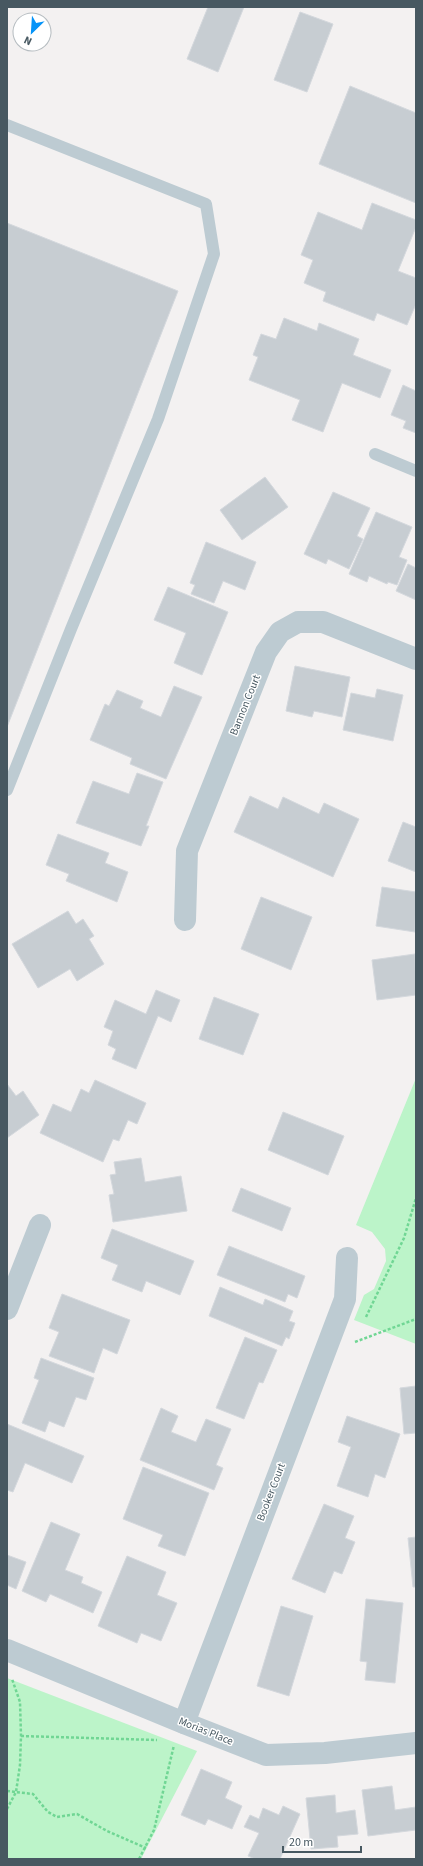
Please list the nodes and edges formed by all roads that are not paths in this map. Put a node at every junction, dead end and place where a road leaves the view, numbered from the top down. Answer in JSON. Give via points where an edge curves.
{"nodes":[{"id":1,"x":7,"y":125,"type":"edge"},
{"id":2,"x":375,"y":454,"type":"dead end"},
{"id":3,"x":416,"y":471,"type":"edge"},
{"id":4,"x":416,"y":659,"type":"edge"},
{"id":5,"x":7,"y":790,"type":"edge"},
{"id":6,"x":185,"y":920,"type":"dead end"},
{"id":7,"x":40,"y":1225,"type":"dead end"},
{"id":8,"x":347,"y":1258,"type":"dead end"},
{"id":9,"x":7,"y":1309,"type":"edge"},
{"id":10,"x":7,"y":1650,"type":"edge"},
{"id":11,"x":179,"y":1731,"type":"junction"},
{"id":12,"x":416,"y":1743,"type":"edge"}],
"edges":[{"from":1,"to":5,"type":"lane","via":[[206,204],[214,254],[158,419]]},
{"from":2,"to":3,"type":"lane"},
{"from":4,"to":6,"type":"street","name":"Bannon Court","via":[[323,622],[298,622],[280,632],[266,652],[187,851]]},
{"from":7,"to":9,"type":"street"},
{"from":8,"to":11,"type":"street","name":"Booker Court","via":[[345,1299]]},
{"from":10,"to":11,"type":"street","name":"Morias Place"},
{"from":11,"to":12,"type":"street","name":"Morias Place","via":[[266,1755],[325,1753]]}]}
